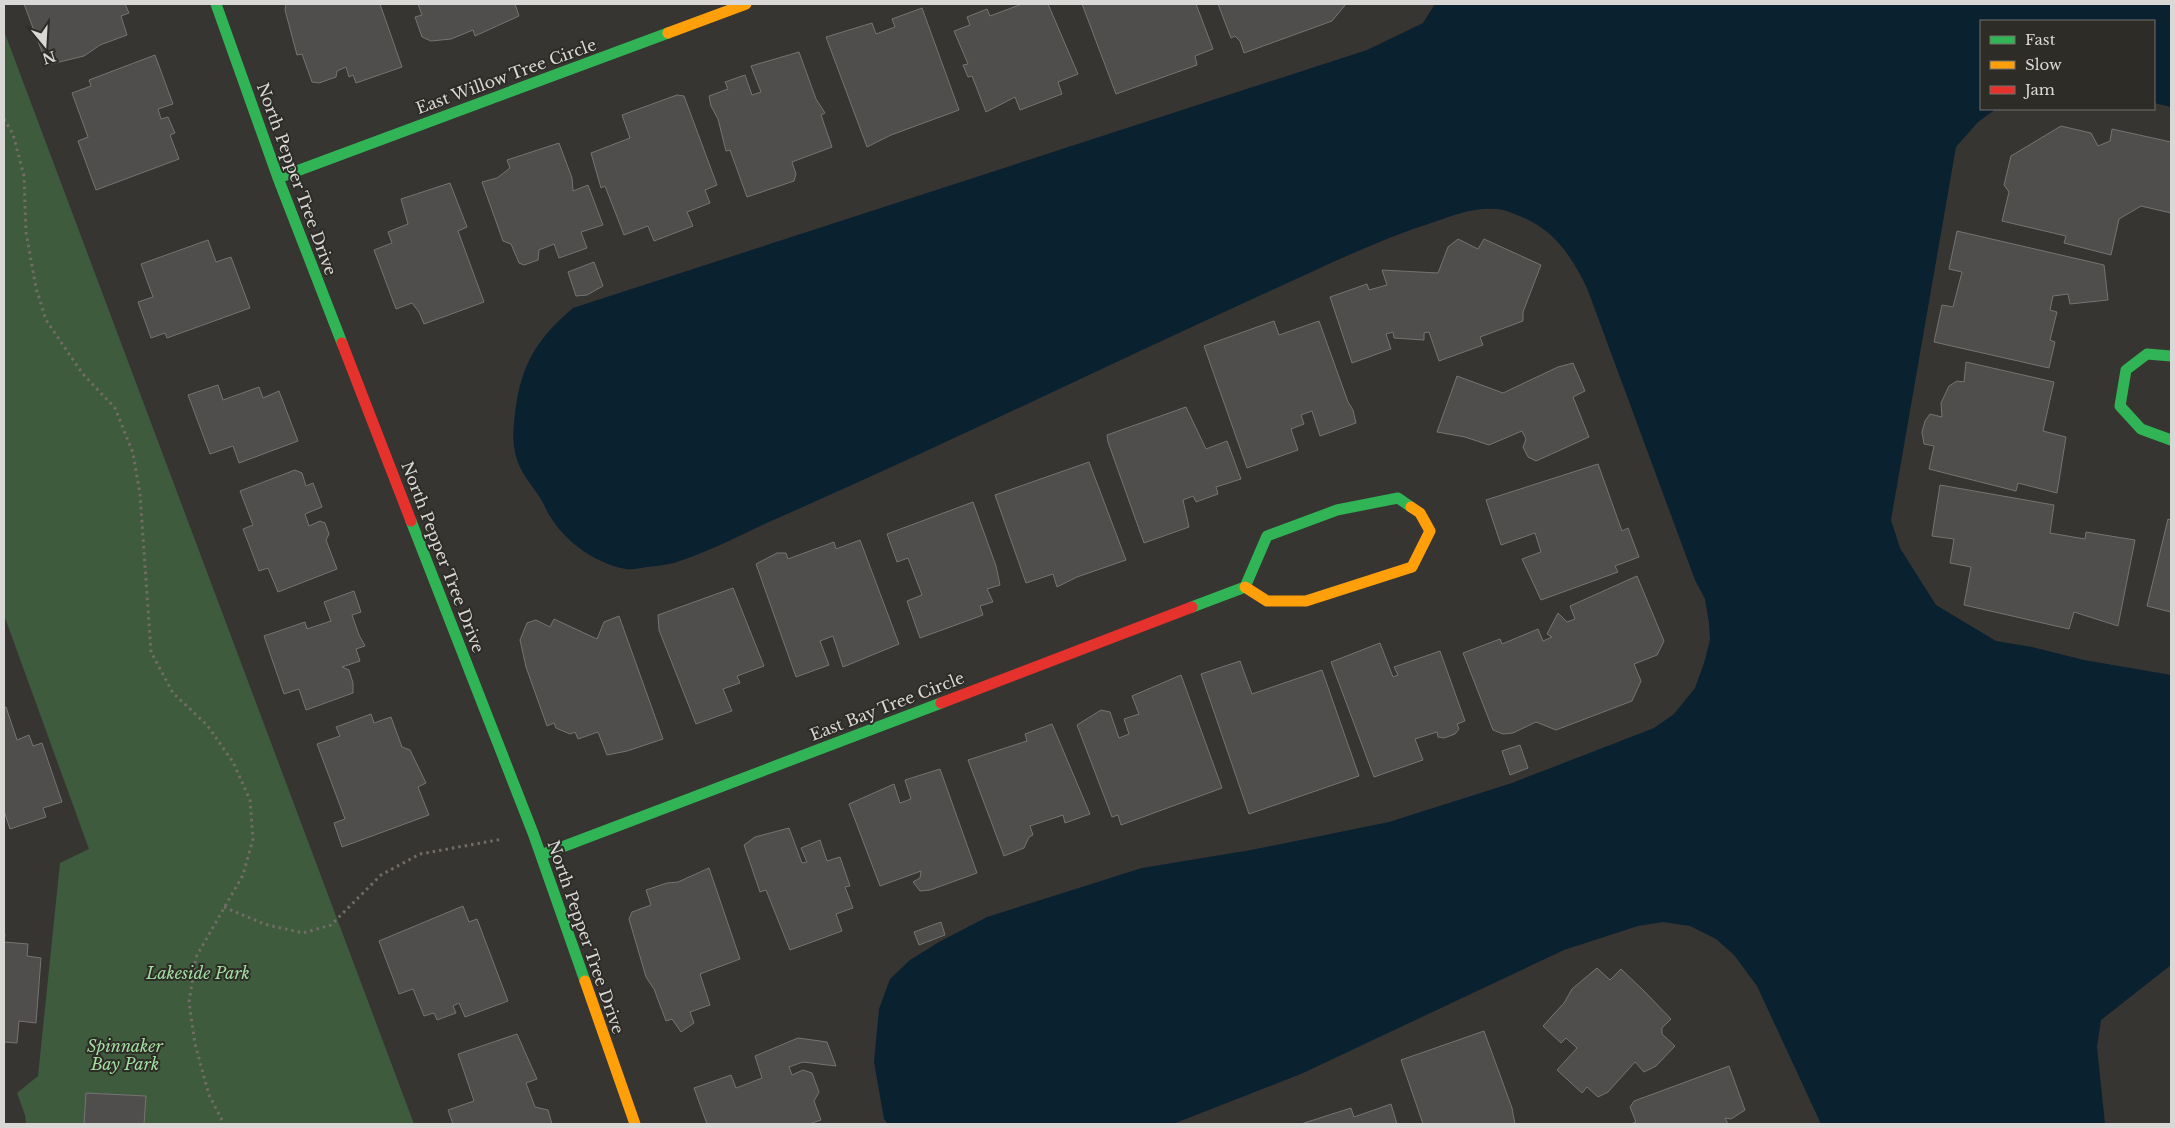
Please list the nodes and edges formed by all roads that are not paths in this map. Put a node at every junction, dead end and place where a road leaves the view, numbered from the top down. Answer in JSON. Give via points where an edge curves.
{"nodes":[{"id":1,"x":216,"y":4,"type":"edge"},
{"id":2,"x":746,"y":4,"type":"edge"},
{"id":3,"x":278,"y":178,"type":"junction"},
{"id":4,"x":2171,"y":356,"type":"edge"},
{"id":5,"x":2171,"y":440,"type":"edge"},
{"id":6,"x":1245,"y":587,"type":"junction"},
{"id":7,"x":541,"y":855,"type":"junction"},
{"id":8,"x":635,"y":1124,"type":"edge"}],
"edges":[{"from":1,"to":3,"type":"street","name":"North Pepper Tree Drive"},
{"from":2,"to":3,"type":"street","name":"East Willow Tree Circle"},
{"from":3,"to":7,"type":"street","name":"North Pepper Tree Drive"},
{"from":4,"to":5,"type":"street","via":[[2147,354],[2126,370],[2120,406],[2141,429]]},
{"from":6,"to":6,"type":"street","via":[[1267,601],[1306,601],[1412,567],[1430,531],[1420,513],[1398,498],[1337,510],[1268,536]]},
{"from":6,"to":7,"type":"street","name":"East Bay Tree Circle"},
{"from":7,"to":8,"type":"street","name":"North Pepper Tree Drive"}]}
